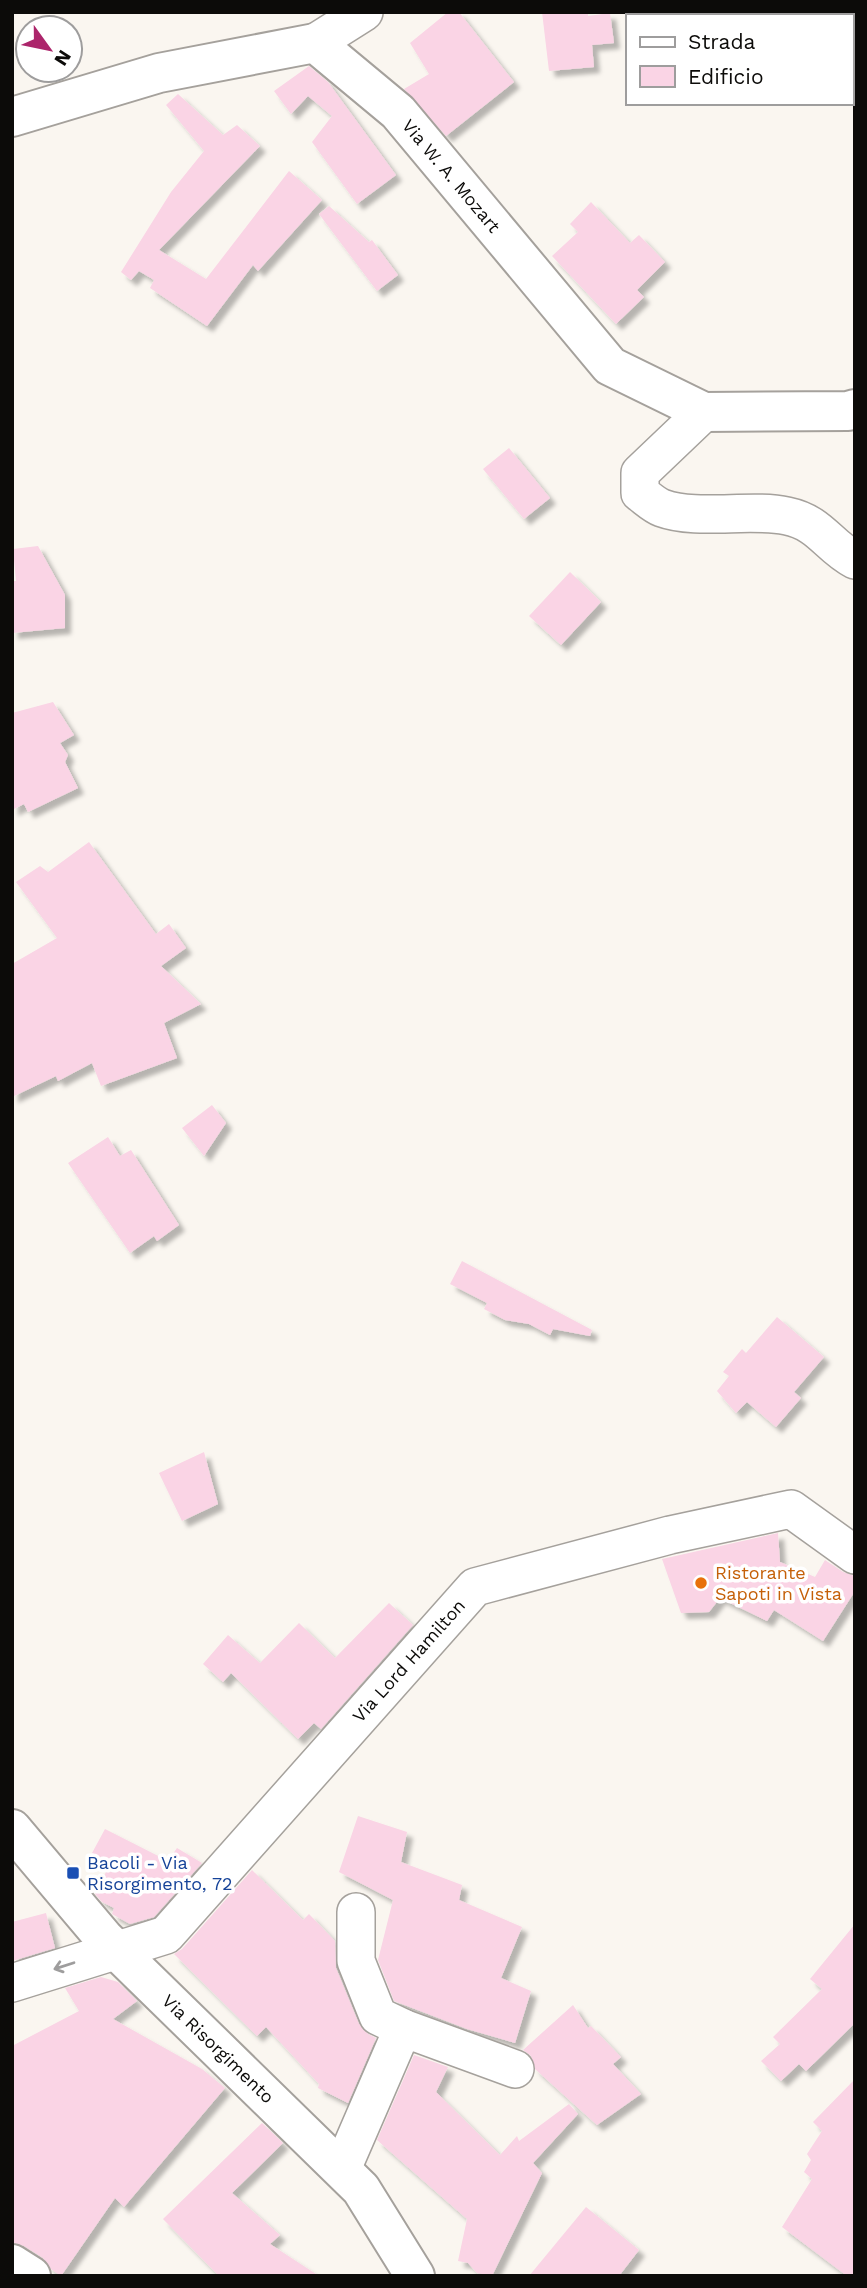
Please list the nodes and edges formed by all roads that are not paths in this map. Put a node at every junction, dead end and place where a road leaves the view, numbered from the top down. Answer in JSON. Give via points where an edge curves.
{"nodes":[{"id":1,"x":364,"y":12,"type":"edge"},
{"id":2,"x":314,"y":43,"type":"junction"},
{"id":3,"x":12,"y":117,"type":"edge"},
{"id":4,"x":855,"y":408,"type":"edge"},
{"id":5,"x":704,"y":412,"type":"junction"},
{"id":6,"x":855,"y":560,"type":"edge"},
{"id":7,"x":855,"y":1555,"type":"edge"},
{"id":8,"x":12,"y":1829,"type":"edge"},
{"id":9,"x":356,"y":1912,"type":"dead end"},
{"id":10,"x":115,"y":1950,"type":"junction"},
{"id":11,"x":12,"y":1983,"type":"edge"},
{"id":12,"x":403,"y":2028,"type":"junction"},
{"id":13,"x":515,"y":2069,"type":"dead end"},
{"id":14,"x":342,"y":2169,"type":"junction"},
{"id":15,"x":12,"y":2264,"type":"edge"},
{"id":16,"x":31,"y":2276,"type":"edge"},
{"id":17,"x":415,"y":2276,"type":"edge"}],
"edges":[{"from":1,"to":2,"type":"street"},
{"from":2,"to":3,"type":"street","via":[[159,73]]},
{"from":2,"to":5,"type":"street","name":"Via W. A. Mozart","via":[[398,112],[610,366]]},
{"from":4,"to":5,"type":"street","name":"Via W. A. Mozart"},
{"from":5,"to":6,"type":"street","via":[[640,474],[640,493],[659,507],[679,513],[787,515],[816,526]]},
{"from":7,"to":10,"type":"street","name":"Via Lord Hamilton","via":[[791,1509],[670,1535],[475,1587],[166,1936]]},
{"from":8,"to":10,"type":"street","name":"Via Risorgimento"},
{"from":9,"to":12,"type":"street","via":[[356,1961],[378,2016]]},
{"from":10,"to":11,"type":"street","name":"Via Lord Hamilton","one_way":true},
{"from":10,"to":14,"type":"street","name":"Via Risorgimento"},
{"from":12,"to":13,"type":"street"},
{"from":12,"to":14,"type":"street"},
{"from":14,"to":17,"type":"street","name":"Via Risorgimento","via":[[361,2189]]},
{"from":15,"to":16,"type":"street"}]}
